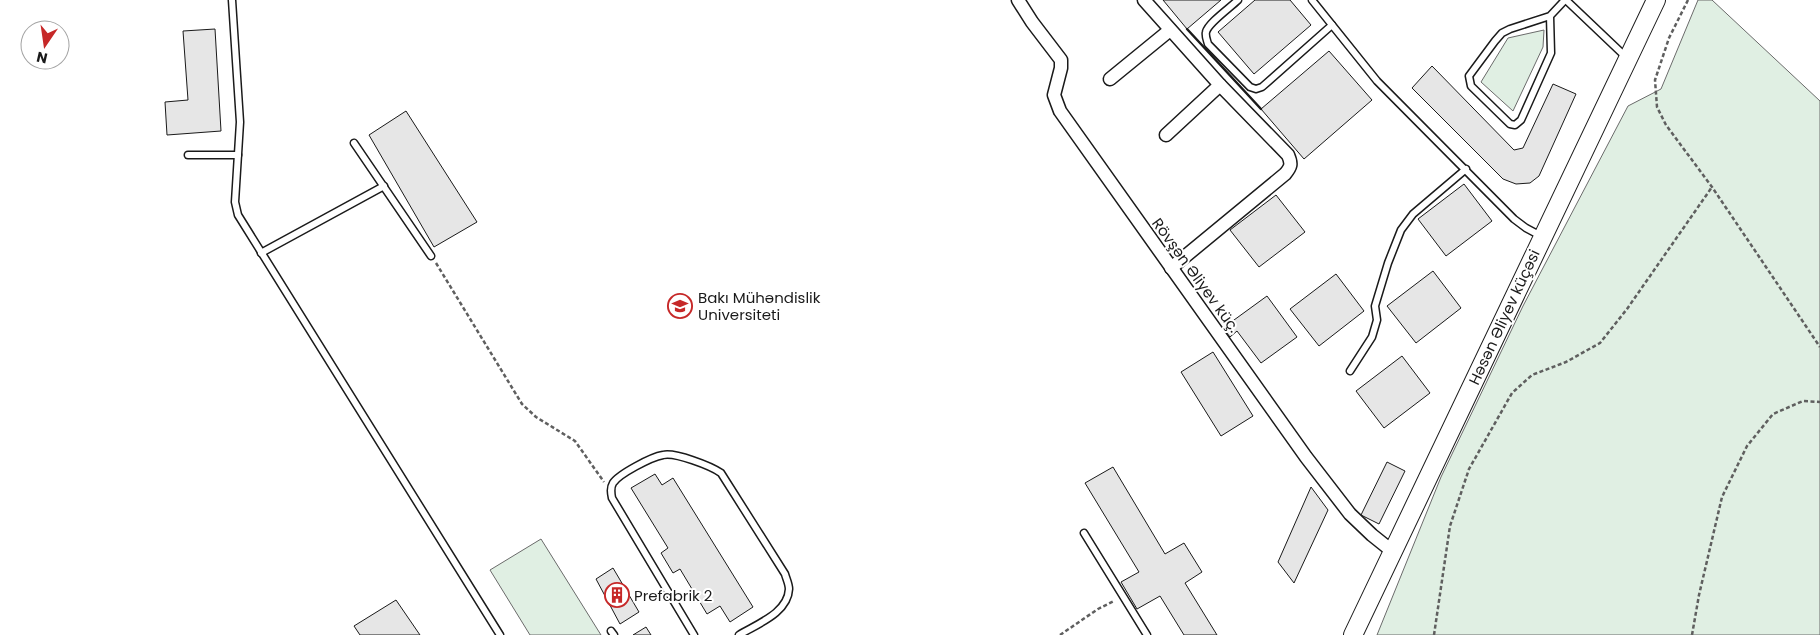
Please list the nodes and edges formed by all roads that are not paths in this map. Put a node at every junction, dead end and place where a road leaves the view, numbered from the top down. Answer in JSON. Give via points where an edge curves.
{"nodes":[{"id":1,"x":232,"y":0,"type":"edge"},
{"id":2,"x":1018,"y":0,"type":"edge"},
{"id":3,"x":1144,"y":0,"type":"edge"},
{"id":4,"x":1238,"y":0,"type":"edge"},
{"id":5,"x":1312,"y":0,"type":"edge"},
{"id":6,"x":1565,"y":0,"type":"edge"},
{"id":7,"x":1656,"y":0,"type":"edge"},
{"id":8,"x":1550,"y":16,"type":"junction"},
{"id":9,"x":1332,"y":25,"type":"junction"},
{"id":10,"x":1170,"y":30,"type":"junction"},
{"id":11,"x":1628,"y":59,"type":"junction"},
{"id":12,"x":1110,"y":79,"type":"dead end"},
{"id":13,"x":1220,"y":85,"type":"junction"},
{"id":14,"x":1166,"y":136,"type":"dead end"},
{"id":15,"x":354,"y":142,"type":"dead end"},
{"id":16,"x":188,"y":155,"type":"dead end"},
{"id":17,"x":238,"y":156,"type":"junction"},
{"id":18,"x":1466,"y":169,"type":"junction"},
{"id":19,"x":384,"y":186,"type":"junction"},
{"id":20,"x":1542,"y":236,"type":"junction"},
{"id":21,"x":261,"y":253,"type":"junction"},
{"id":22,"x":431,"y":256,"type":"road end"},
{"id":23,"x":1171,"y":268,"type":"junction"},
{"id":24,"x":1350,"y":371,"type":"dead end"},
{"id":25,"x":1084,"y":533,"type":"dead end"},
{"id":26,"x":1392,"y":551,"type":"junction"},
{"id":27,"x":500,"y":635,"type":"edge"},
{"id":28,"x":694,"y":635,"type":"edge"},
{"id":29,"x":739,"y":635,"type":"edge"},
{"id":30,"x":1146,"y":635,"type":"edge"},
{"id":31,"x":1353,"y":635,"type":"edge"}],
"edges":[{"from":1,"to":17,"type":"lane","via":[[240,122]]},
{"from":2,"to":23,"type":"street","name":"Rövşən Əliyev küç.","via":[[1061,60],[1062,68],[1054,96],[1060,111]]},
{"from":3,"to":10,"type":"street"},
{"from":4,"to":9,"type":"lane","via":[[1210,26],[1206,38],[1208,44],[1250,87],[1256,89]]},
{"from":5,"to":9,"type":"lane"},
{"from":6,"to":8,"type":"lane"},
{"from":6,"to":11,"type":"lane"},
{"from":7,"to":11,"type":"main road","name":"Həsən Əliyev küçəsi"},
{"from":8,"to":8,"type":"lane","via":[[1502,33],[1469,76],[1471,86],[1510,124],[1515,125],[1521,120],[1548,61],[1552,46]]},
{"from":9,"to":18,"type":"lane","via":[[1377,81]]},
{"from":10,"to":12,"type":"street"},
{"from":10,"to":13,"type":"street"},
{"from":11,"to":20,"type":"main road","name":"Həsən Əliyev küçəsi"},
{"from":13,"to":14,"type":"street"},
{"from":13,"to":23,"type":"street","via":[[1288,155],[1290,168]]},
{"from":15,"to":19,"type":"lane"},
{"from":16,"to":17,"type":"lane"},
{"from":17,"to":21,"type":"lane","via":[[234,202],[238,215]]},
{"from":18,"to":20,"type":"lane","via":[[1514,219]]},
{"from":18,"to":24,"type":"lane","via":[[1413,214],[1401,230],[1375,306],[1377,320],[1372,336]]},
{"from":19,"to":21,"type":"lane"},
{"from":19,"to":22,"type":"lane"},
{"from":20,"to":26,"type":"main road","name":"Həsən Əliyev küçəsi"},
{"from":21,"to":27,"type":"lane"},
{"from":23,"to":26,"type":"street","name":"Rövşən Əliyev küç.","via":[[1341,503]]},
{"from":25,"to":30,"type":"lane"},
{"from":26,"to":31,"type":"main road","name":"Həsən Əliyev küçəsi"},
{"from":28,"to":29,"type":"lane","via":[[610,491],[621,475],[663,454],[713,467],[721,473],[785,574],[790,588],[781,610]]}]}
